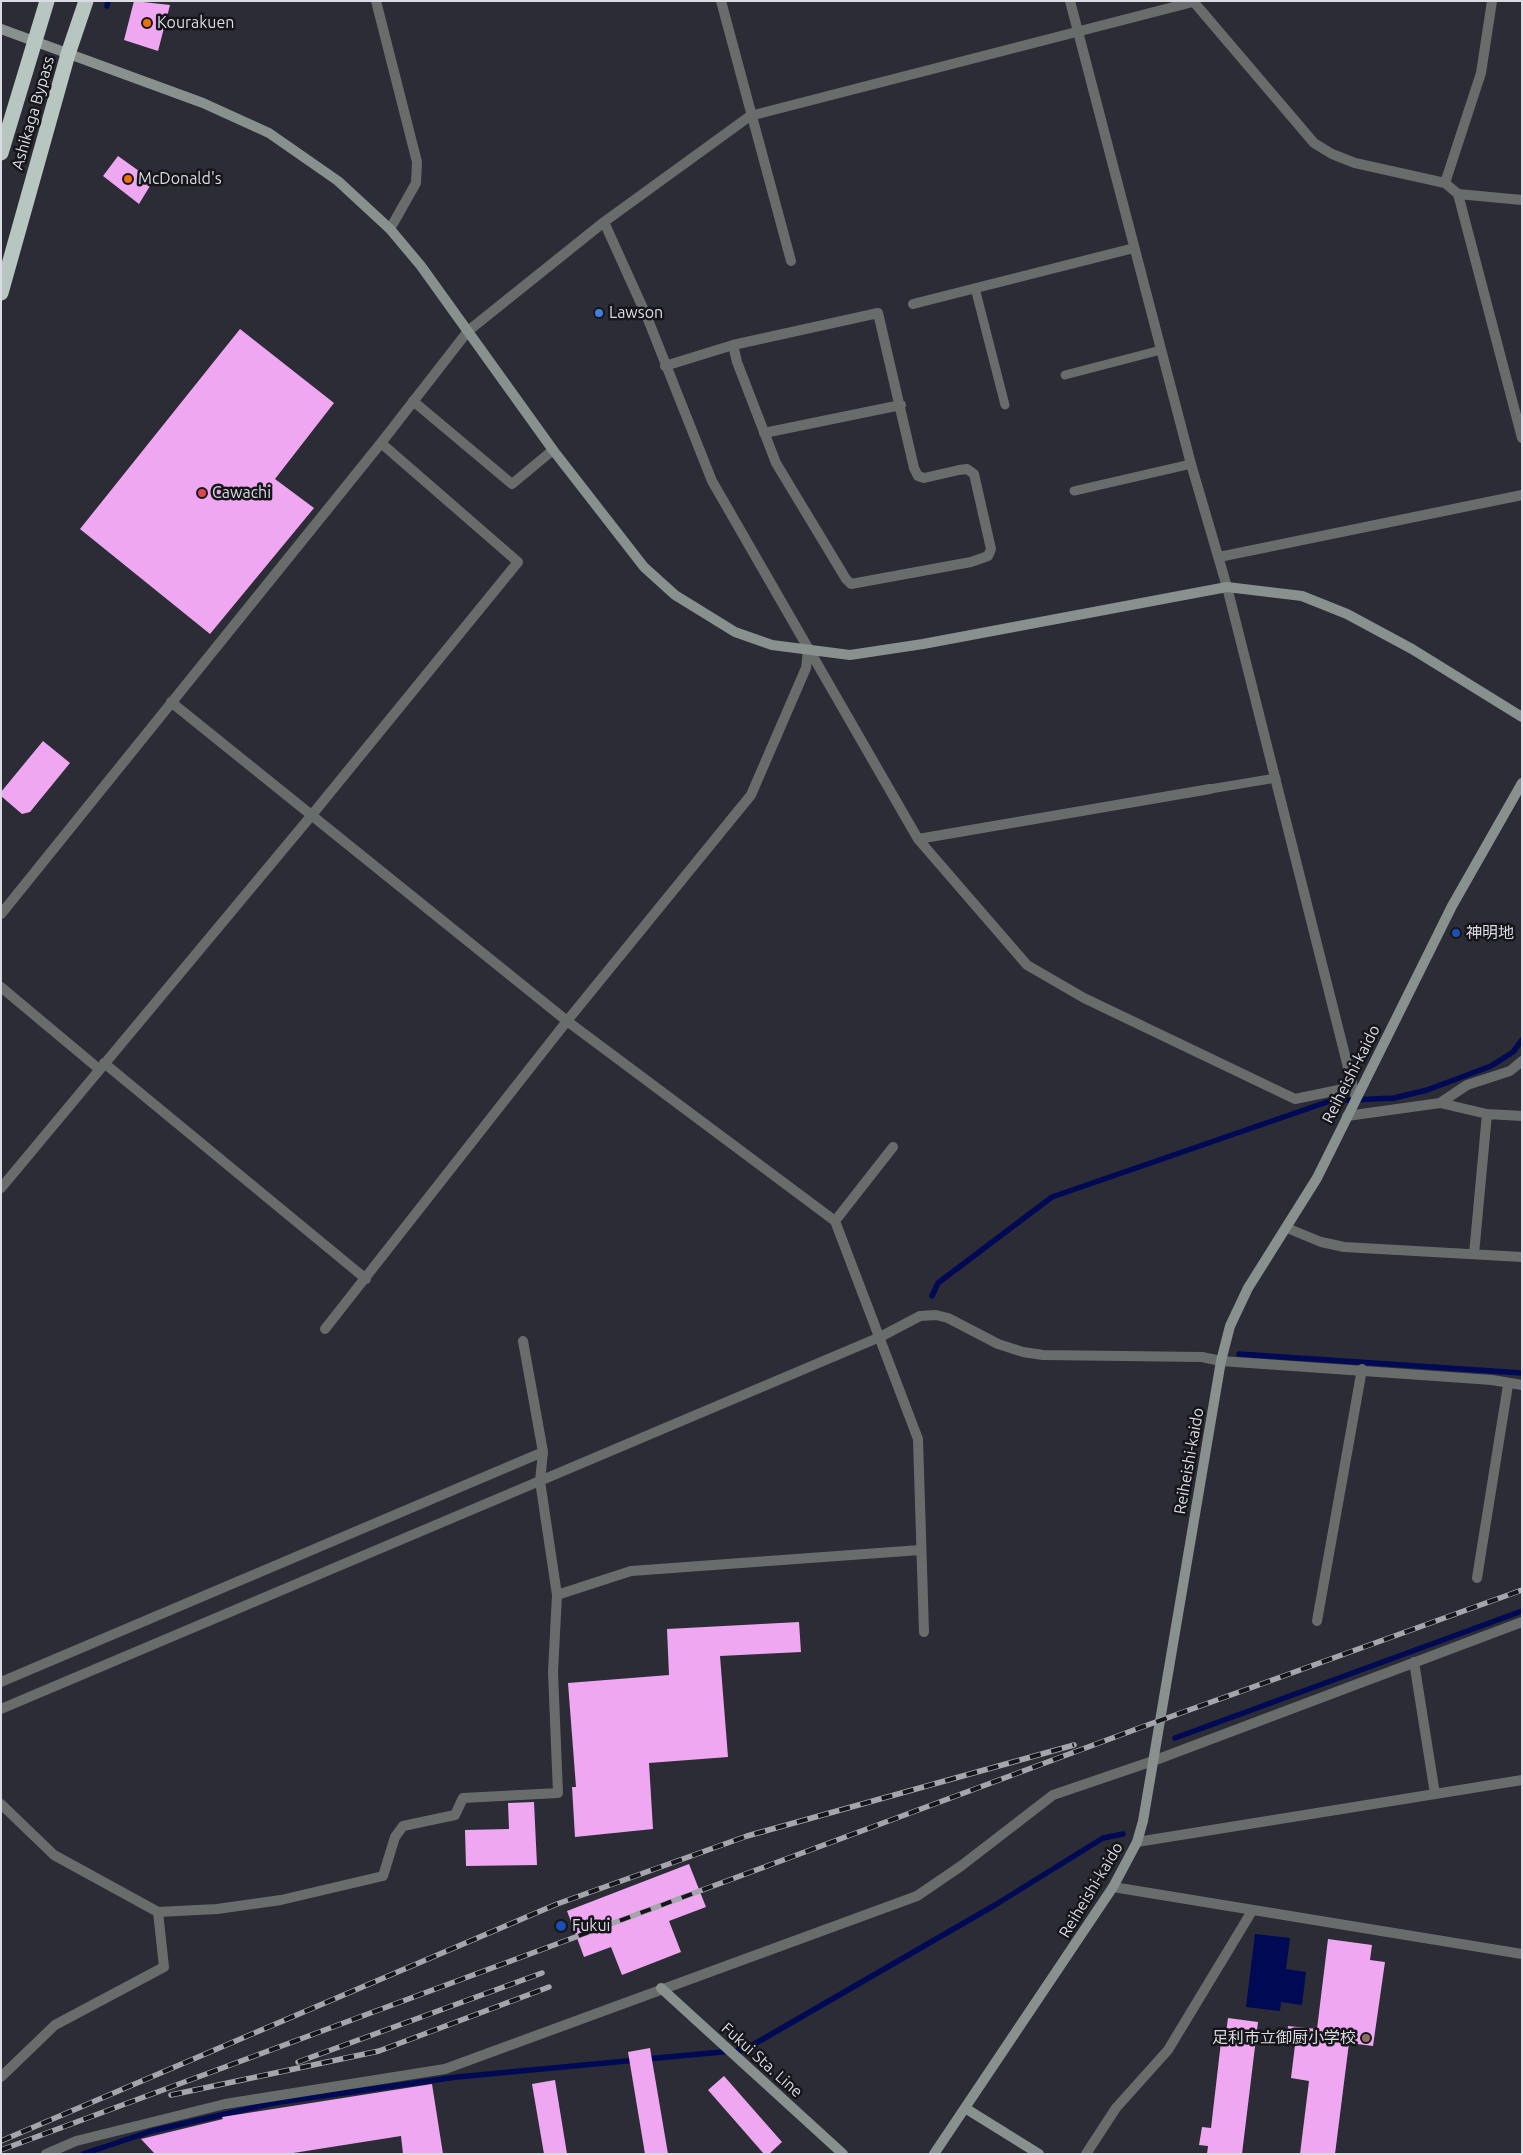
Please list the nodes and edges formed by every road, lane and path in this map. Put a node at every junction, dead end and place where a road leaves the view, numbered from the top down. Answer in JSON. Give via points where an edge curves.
{"nodes":[{"id":1,"x":48,"y":1,"type":"edge"},
{"id":2,"x":86,"y":1,"type":"edge"},
{"id":3,"x":376,"y":1,"type":"edge"},
{"id":4,"x":721,"y":1,"type":"edge"},
{"id":5,"x":1070,"y":1,"type":"edge"},
{"id":6,"x":1492,"y":1,"type":"edge"},
{"id":7,"x":1193,"y":2,"type":"edge"},
{"id":8,"x":1,"y":29,"type":"edge"},
{"id":9,"x":1078,"y":31,"type":"junction"},
{"id":10,"x":34,"y":41,"type":"junction"},
{"id":11,"x":68,"y":54,"type":"junction"},
{"id":12,"x":750,"y":116,"type":"junction"},
{"id":13,"x":1,"y":153,"type":"edge"},
{"id":14,"x":1445,"y":183,"type":"junction"},
{"id":15,"x":1458,"y":194,"type":"junction"},
{"id":16,"x":1522,"y":200,"type":"edge"},
{"id":17,"x":604,"y":222,"type":"junction"},
{"id":18,"x":390,"y":229,"type":"junction"},
{"id":19,"x":1134,"y":248,"type":"junction"},
{"id":20,"x":791,"y":261,"type":"dead end"},
{"id":21,"x":975,"y":288,"type":"junction"},
{"id":22,"x":1,"y":293,"type":"edge"},
{"id":23,"x":913,"y":304,"type":"dead end"},
{"id":24,"x":468,"y":331,"type":"junction"},
{"id":25,"x":733,"y":346,"type":"junction"},
{"id":26,"x":1161,"y":350,"type":"junction"},
{"id":27,"x":665,"y":366,"type":"junction"},
{"id":28,"x":1065,"y":375,"type":"dead end"},
{"id":29,"x":413,"y":401,"type":"junction"},
{"id":30,"x":900,"y":404,"type":"junction"},
{"id":31,"x":1005,"y":404,"type":"dead end"},
{"id":32,"x":764,"y":433,"type":"junction"},
{"id":33,"x":1522,"y":438,"type":"edge"},
{"id":34,"x":381,"y":443,"type":"junction"},
{"id":35,"x":553,"y":450,"type":"junction"},
{"id":36,"x":1191,"y":464,"type":"junction"},
{"id":37,"x":1074,"y":491,"type":"dead end"},
{"id":38,"x":1522,"y":496,"type":"edge"},
{"id":39,"x":1219,"y":557,"type":"junction"},
{"id":40,"x":1227,"y":587,"type":"junction"},
{"id":41,"x":808,"y":650,"type":"junction"},
{"id":42,"x":171,"y":702,"type":"junction"},
{"id":43,"x":1522,"y":717,"type":"edge"},
{"id":44,"x":1276,"y":778,"type":"junction"},
{"id":45,"x":1522,"y":783,"type":"edge"},
{"id":46,"x":1210,"y":789,"type":"joint"},
{"id":47,"x":311,"y":816,"type":"junction"},
{"id":48,"x":918,"y":839,"type":"junction"},
{"id":49,"x":1,"y":914,"type":"edge"},
{"id":50,"x":1,"y":987,"type":"edge"},
{"id":51,"x":567,"y":1021,"type":"junction"},
{"id":52,"x":1522,"y":1061,"type":"edge"},
{"id":53,"x":101,"y":1066,"type":"junction"},
{"id":54,"x":1353,"y":1087,"type":"junction"},
{"id":55,"x":1356,"y":1098,"type":"junction"},
{"id":56,"x":1440,"y":1102,"type":"junction"},
{"id":57,"x":1347,"y":1114,"type":"junction"},
{"id":58,"x":1487,"y":1114,"type":"junction"},
{"id":59,"x":1522,"y":1116,"type":"edge"},
{"id":60,"x":893,"y":1147,"type":"dead end"},
{"id":61,"x":1,"y":1188,"type":"edge"},
{"id":62,"x":835,"y":1221,"type":"junction"},
{"id":63,"x":1287,"y":1228,"type":"junction"},
{"id":64,"x":1474,"y":1254,"type":"junction"},
{"id":65,"x":1522,"y":1257,"type":"edge"},
{"id":66,"x":366,"y":1279,"type":"junction"},
{"id":67,"x":325,"y":1329,"type":"dead end"},
{"id":68,"x":880,"y":1337,"type":"junction"},
{"id":69,"x":523,"y":1341,"type":"dead end"},
{"id":70,"x":1221,"y":1361,"type":"junction"},
{"id":71,"x":1362,"y":1369,"type":"junction"},
{"id":72,"x":1508,"y":1385,"type":"junction"},
{"id":73,"x":1522,"y":1385,"type":"edge"},
{"id":74,"x":543,"y":1452,"type":"junction"},
{"id":75,"x":540,"y":1481,"type":"junction"},
{"id":76,"x":920,"y":1550,"type":"junction"},
{"id":77,"x":1477,"y":1578,"type":"dead end"},
{"id":78,"x":557,"y":1595,"type":"junction"},
{"id":79,"x":1317,"y":1621,"type":"dead end"},
{"id":80,"x":1522,"y":1622,"type":"edge"},
{"id":81,"x":924,"y":1632,"type":"dead end"},
{"id":82,"x":1414,"y":1662,"type":"junction"},
{"id":83,"x":1,"y":1682,"type":"edge"},
{"id":84,"x":1,"y":1709,"type":"edge"},
{"id":85,"x":1153,"y":1760,"type":"junction"},
{"id":86,"x":1522,"y":1780,"type":"edge"},
{"id":87,"x":1435,"y":1794,"type":"junction"},
{"id":88,"x":1,"y":1804,"type":"edge"},
{"id":89,"x":1137,"y":1842,"type":"junction"},
{"id":90,"x":1113,"y":1887,"type":"junction"},
{"id":91,"x":1252,"y":1911,"type":"junction"},
{"id":92,"x":158,"y":1912,"type":"junction"},
{"id":93,"x":1522,"y":1954,"type":"edge"},
{"id":94,"x":661,"y":1988,"type":"junction"},
{"id":95,"x":1,"y":2077,"type":"edge"},
{"id":96,"x":965,"y":2108,"type":"junction"},
{"id":97,"x":46,"y":2154,"type":"edge"},
{"id":98,"x":843,"y":2154,"type":"edge"},
{"id":99,"x":934,"y":2154,"type":"edge"},
{"id":100,"x":1039,"y":2154,"type":"edge"},
{"id":101,"x":1086,"y":2154,"type":"edge"}],
"edges":[{"from":1,"to":10,"type":"highway","name":"Ashikaga Bypass"},
{"from":2,"to":11,"type":"highway","name":"Ashikaga Bypass"},
{"from":3,"to":18,"type":"street","via":[[417,162],[416,183]]},
{"from":4,"to":12,"type":"street"},
{"from":5,"to":9,"type":"street"},
{"from":6,"to":14,"type":"street","via":[[1481,73]]},
{"from":7,"to":9,"type":"street"},
{"from":7,"to":14,"type":"street","via":[[1314,143],[1355,163]]},
{"from":8,"to":10,"type":"main road"},
{"from":9,"to":12,"type":"street"},
{"from":9,"to":19,"type":"street"},
{"from":10,"to":11,"type":"main road"},
{"from":10,"to":13,"type":"highway","name":"Ashikaga Bypass"},
{"from":11,"to":18,"type":"main road","via":[[203,103],[269,133],[338,181]]},
{"from":11,"to":22,"type":"highway","name":"Ashikaga Bypass"},
{"from":12,"to":17,"type":"street"},
{"from":12,"to":20,"type":"street"},
{"from":14,"to":15,"type":"street"},
{"from":15,"to":16,"type":"street"},
{"from":15,"to":33,"type":"street"},
{"from":17,"to":24,"type":"street"},
{"from":17,"to":27,"type":"street","via":[[647,317]]},
{"from":18,"to":24,"type":"main road"},
{"from":19,"to":21,"type":"street"},
{"from":19,"to":26,"type":"street"},
{"from":21,"to":23,"type":"street"},
{"from":21,"to":31,"type":"lane"},
{"from":24,"to":29,"type":"street"},
{"from":24,"to":35,"type":"main road"},
{"from":25,"to":27,"type":"street"},
{"from":25,"to":30,"type":"street","via":[[878,313]]},
{"from":25,"to":32,"type":"street"},
{"from":26,"to":28,"type":"lane"},
{"from":26,"to":36,"type":"street"},
{"from":27,"to":41,"type":"street","via":[[712,481]]},
{"from":29,"to":34,"type":"street"},
{"from":29,"to":35,"type":"street","via":[[512,484]]},
{"from":30,"to":32,"type":"street"},
{"from":30,"to":32,"type":"street","via":[[918,476],[924,478],[967,469],[974,474],[991,548],[988,556],[851,584],[782,473]]},
{"from":34,"to":42,"type":"street"},
{"from":34,"to":47,"type":"street","via":[[518,562]]},
{"from":35,"to":41,"type":"main road","via":[[644,567],[675,595],[735,632],[772,645]]},
{"from":36,"to":37,"type":"lane"},
{"from":36,"to":39,"type":"street"},
{"from":38,"to":39,"type":"street"},
{"from":39,"to":40,"type":"street"},
{"from":40,"to":41,"type":"main road","via":[[850,655]]},
{"from":40,"to":43,"type":"main road","via":[[1302,596],[1347,614],[1412,649]]},
{"from":40,"to":44,"type":"street"},
{"from":41,"to":48,"type":"street"},
{"from":41,"to":51,"type":"street","via":[[806,668],[751,795]]},
{"from":42,"to":47,"type":"street"},
{"from":42,"to":49,"type":"street"},
{"from":44,"to":46,"type":"lane"},
{"from":44,"to":54,"type":"street"},
{"from":45,"to":55,"type":"main road","name":"Reiheishi-kaido","via":[[1452,906]]},
{"from":46,"to":48,"type":"street"},
{"from":47,"to":51,"type":"street"},
{"from":47,"to":53,"type":"street"},
{"from":48,"to":54,"type":"street","via":[[1027,965],[1084,998],[1295,1099]]},
{"from":50,"to":53,"type":"street"},
{"from":51,"to":62,"type":"street"},
{"from":51,"to":66,"type":"street"},
{"from":52,"to":56,"type":"street","via":[[1510,1071],[1467,1085]]},
{"from":53,"to":61,"type":"street"},
{"from":53,"to":66,"type":"street"},
{"from":54,"to":55,"type":"street"},
{"from":55,"to":57,"type":"main road","name":"Reiheishi-kaido"},
{"from":56,"to":57,"type":"street"},
{"from":56,"to":58,"type":"street"},
{"from":57,"to":63,"type":"main road","name":"Reiheishi-kaido","via":[[1317,1178]]},
{"from":58,"to":59,"type":"street"},
{"from":58,"to":64,"type":"street"},
{"from":60,"to":62,"type":"street"},
{"from":62,"to":68,"type":"street"},
{"from":63,"to":64,"type":"street","via":[[1321,1242],[1344,1247]]},
{"from":63,"to":70,"type":"main road","name":"Reiheishi-kaido","via":[[1237,1309]]},
{"from":64,"to":65,"type":"street"},
{"from":66,"to":67,"type":"street"},
{"from":68,"to":70,"type":"street","via":[[920,1316],[936,1315],[962,1323],[998,1344],[1023,1352],[1202,1357]]},
{"from":68,"to":75,"type":"street"},
{"from":68,"to":76,"type":"street","via":[[918,1439]]},
{"from":69,"to":74,"type":"street"},
{"from":70,"to":71,"type":"street"},
{"from":70,"to":85,"type":"main road","name":"Reiheishi-kaido"},
{"from":71,"to":72,"type":"street","via":[[1492,1380]]},
{"from":71,"to":79,"type":"street"},
{"from":72,"to":73,"type":"street"},
{"from":72,"to":77,"type":"street"},
{"from":74,"to":75,"type":"street"},
{"from":74,"to":83,"type":"street"},
{"from":75,"to":78,"type":"street"},
{"from":75,"to":84,"type":"street"},
{"from":76,"to":78,"type":"street","via":[[631,1571]]},
{"from":76,"to":81,"type":"street"},
{"from":78,"to":92,"type":"street","via":[[553,1672],[558,1793],[462,1798],[455,1815],[402,1826],[395,1837],[383,1876],[281,1900],[217,1909]]},
{"from":80,"to":82,"type":"street"},
{"from":82,"to":85,"type":"street"},
{"from":82,"to":87,"type":"street"},
{"from":85,"to":89,"type":"main road","name":"Reiheishi-kaido"},
{"from":85,"to":94,"type":"street","via":[[1053,1795],[917,1896]]},
{"from":86,"to":87,"type":"street"},
{"from":87,"to":89,"type":"street"},
{"from":88,"to":92,"type":"street","via":[[54,1855]]},
{"from":89,"to":90,"type":"main road","name":"Reiheishi-kaido"},
{"from":90,"to":91,"type":"street"},
{"from":90,"to":96,"type":"main road","name":"Reiheishi-kaido"},
{"from":91,"to":93,"type":"street"},
{"from":91,"to":101,"type":"street","via":[[1168,2050],[1116,2108]]},
{"from":92,"to":95,"type":"street","via":[[164,1967],[55,2025]]},
{"from":94,"to":97,"type":"street","via":[[445,2069],[225,2104],[76,2141]]},
{"from":94,"to":98,"type":"main road","name":"Fukui Sta. Line"},
{"from":96,"to":99,"type":"main road","name":"Reiheishi-kaido"},
{"from":96,"to":100,"type":"main road"}]}
